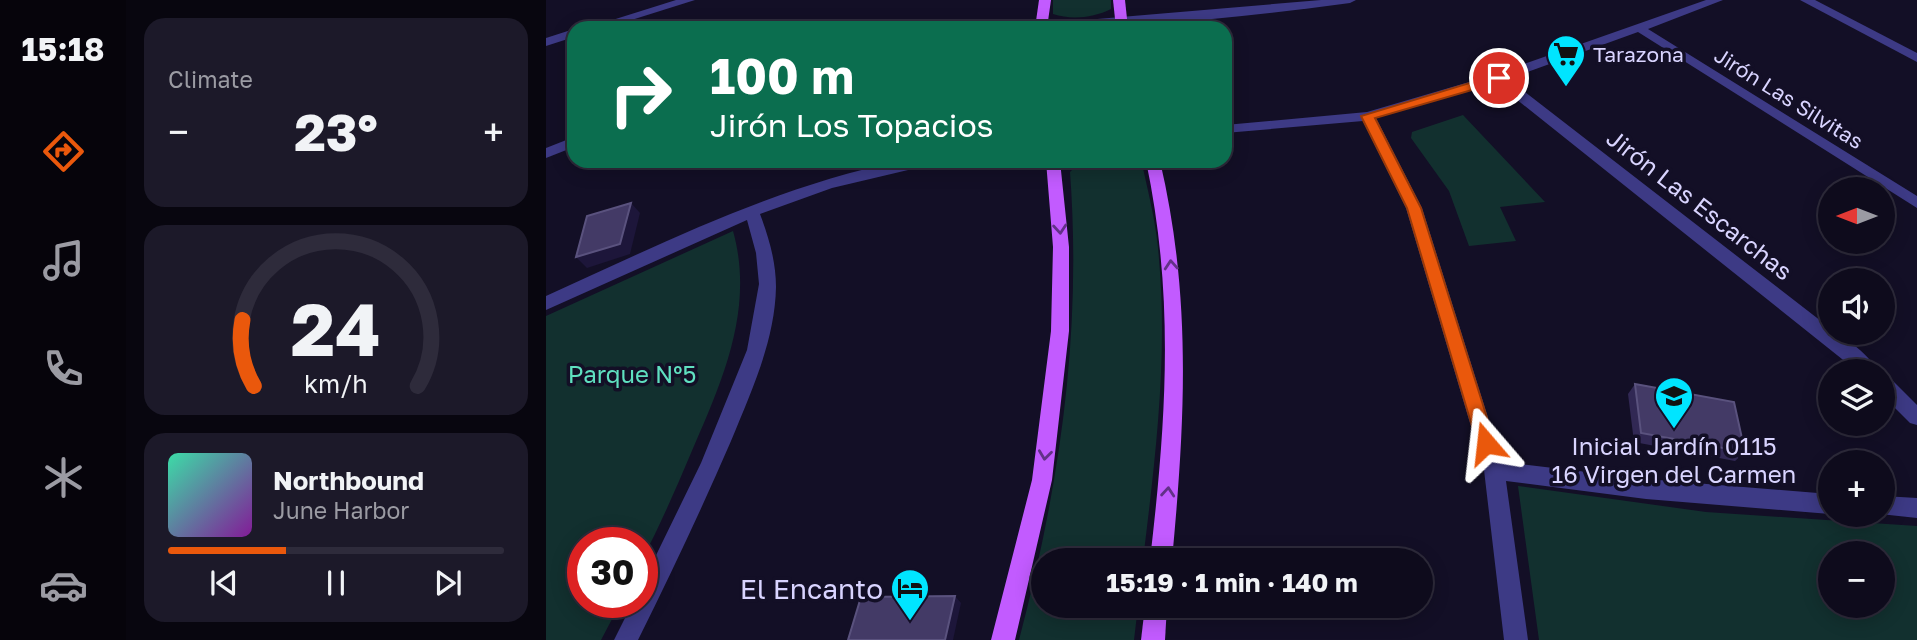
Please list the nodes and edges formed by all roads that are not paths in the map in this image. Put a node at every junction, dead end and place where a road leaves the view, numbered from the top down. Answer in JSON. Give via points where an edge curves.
{"nodes":[{"id":1,"x":689,"y":0,"type":"edge"},
{"id":2,"x":1045,"y":0,"type":"edge"},
{"id":3,"x":1119,"y":0,"type":"edge"},
{"id":4,"x":1350,"y":0,"type":"edge"},
{"id":5,"x":1717,"y":0,"type":"edge"},
{"id":6,"x":1806,"y":0,"type":"edge"},
{"id":7,"x":617,"y":21,"type":"edge"},
{"id":8,"x":1041,"y":21,"type":"edge"},
{"id":9,"x":1122,"y":21,"type":"edge"},
{"id":10,"x":1153,"y":21,"type":"edge"},
{"id":11,"x":1639,"y":28,"type":"junction"},
{"id":12,"x":567,"y":35,"type":"edge"},
{"id":13,"x":546,"y":42,"type":"edge"},
{"id":14,"x":1917,"y":58,"type":"edge"},
{"id":15,"x":1499,"y":78,"type":"junction"},
{"id":16,"x":1368,"y":116,"type":"junction"},
{"id":17,"x":1232,"y":128,"type":"edge"},
{"id":18,"x":567,"y":145,"type":"edge"},
{"id":19,"x":546,"y":153,"type":"edge"},
{"id":20,"x":892,"y":168,"type":"edge"},
{"id":21,"x":1054,"y":168,"type":"edge"},
{"id":22,"x":1155,"y":168,"type":"edge"},
{"id":23,"x":1917,"y":203,"type":"edge"},
{"id":24,"x":752,"y":212,"type":"junction"},
{"id":25,"x":546,"y":303,"type":"edge"},
{"id":26,"x":1856,"y":359,"type":"edge"},
{"id":27,"x":1895,"y":396,"type":"edge"},
{"id":28,"x":1917,"y":417,"type":"edge"},
{"id":29,"x":1494,"y":470,"type":"junction"},
{"id":30,"x":1818,"y":503,"type":"edge"},
{"id":31,"x":1895,"y":507,"type":"edge"},
{"id":32,"x":1917,"y":508,"type":"edge"},
{"id":33,"x":1162,"y":548,"type":"edge"},
{"id":34,"x":1155,"y":618,"type":"edge"},
{"id":35,"x":626,"y":640,"type":"edge"},
{"id":36,"x":1003,"y":640,"type":"edge"},
{"id":37,"x":1153,"y":640,"type":"edge"},
{"id":38,"x":1516,"y":640,"type":"edge"}],
"edges":[{"from":1,"to":7,"type":"street"},
{"from":2,"to":8,"type":"main road"},
{"from":3,"to":9,"type":"main road"},
{"from":4,"to":10,"type":"street"},
{"from":5,"to":11,"type":"street"},
{"from":6,"to":14,"type":"street"},
{"from":11,"to":15,"type":"street"},
{"from":11,"to":23,"type":"street","name":"Jirón Las Silvitas"},
{"from":12,"to":13,"type":"street"},
{"from":15,"to":16,"type":"street"},
{"from":15,"to":26,"type":"street","name":"Jirón Las Escarchas"},
{"from":16,"to":17,"type":"street"},
{"from":16,"to":29,"type":"street","via":[[1414,208]]},
{"from":18,"to":19,"type":"street"},
{"from":20,"to":24,"type":"street","via":[[807,190]]},
{"from":21,"to":36,"type":"main road","one_way":true,"via":[[1062,247],[1060,331],[1042,480]]},
{"from":33,"to":22,"type":"main road","one_way":true,"via":[[1175,356],[1171,259]]},
{"from":24,"to":25,"type":"street"},
{"from":24,"to":35,"type":"street","via":[[765,262],[767,293],[760,337],[710,467]]},
{"from":27,"to":28,"type":"street"},
{"from":29,"to":30,"type":"street"},
{"from":29,"to":38,"type":"street"},
{"from":31,"to":32,"type":"street"},
{"from":34,"to":37,"type":"main road"}]}
